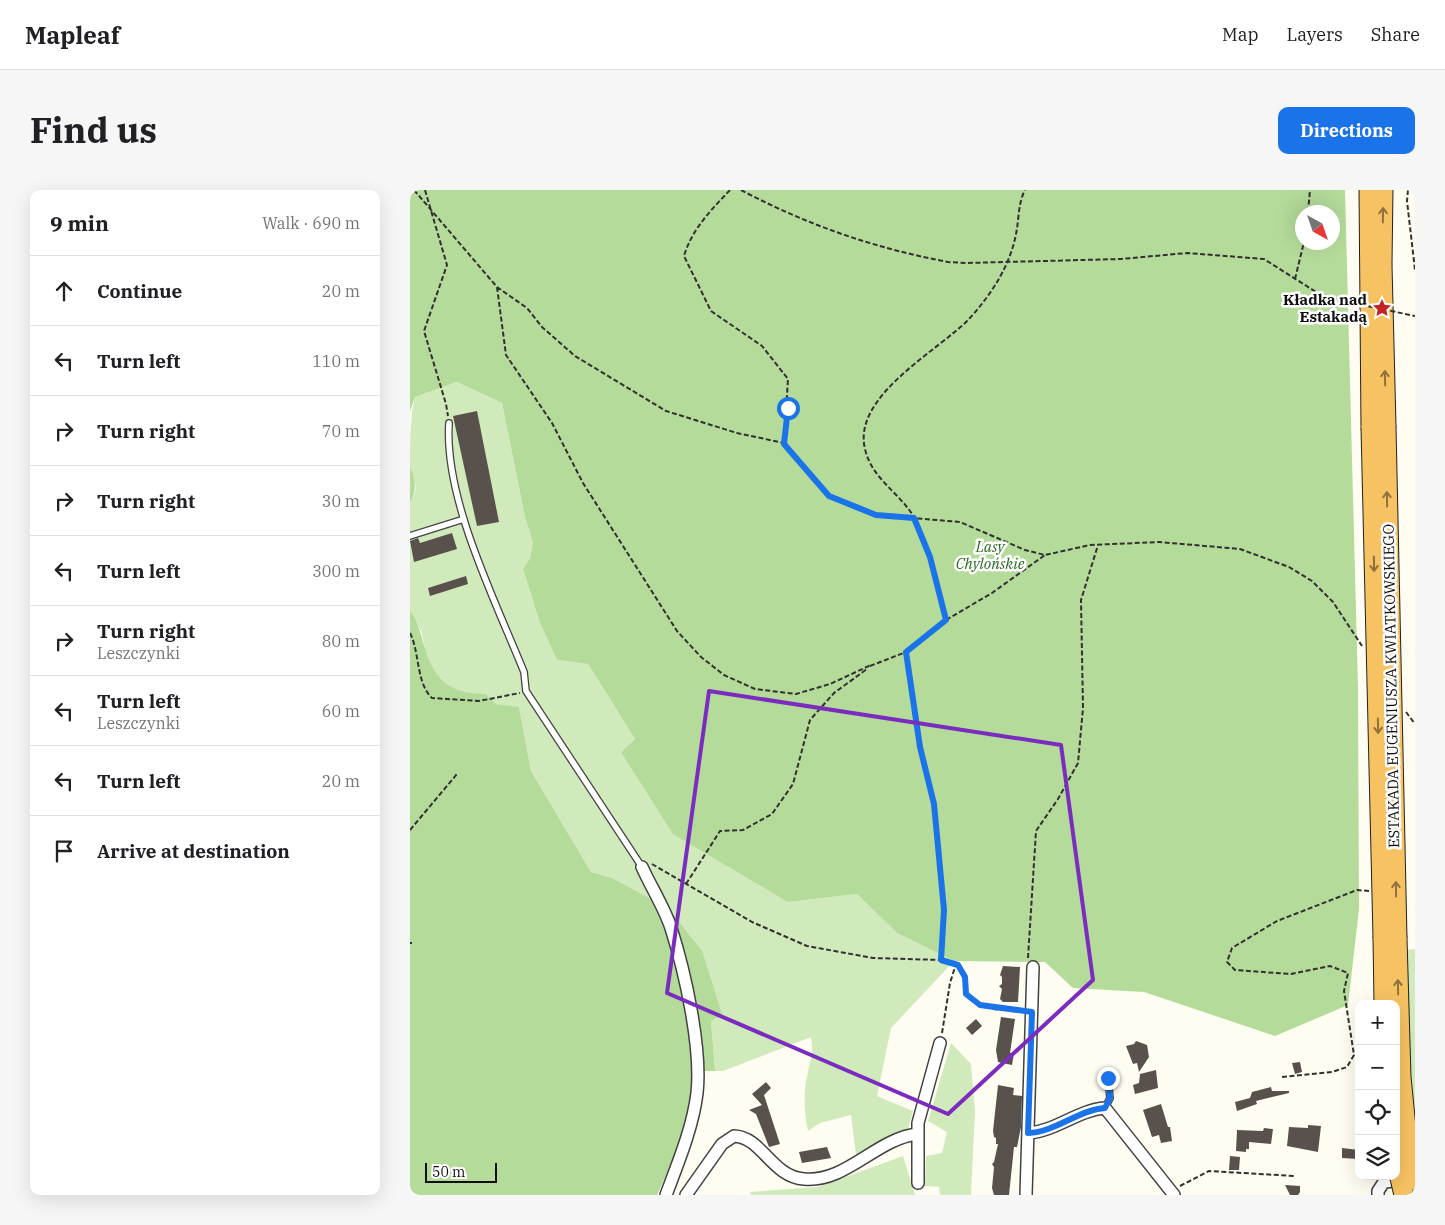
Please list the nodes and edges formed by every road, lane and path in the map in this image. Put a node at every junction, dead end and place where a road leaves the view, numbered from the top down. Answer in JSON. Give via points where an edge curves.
{"nodes":[{"id":1,"x":414,"y":190,"type":"edge"},
{"id":2,"x":425,"y":190,"type":"edge"},
{"id":3,"x":730,"y":190,"type":"edge"},
{"id":4,"x":741,"y":190,"type":"edge"},
{"id":5,"x":1025,"y":190,"type":"edge"},
{"id":6,"x":1310,"y":190,"type":"edge"},
{"id":7,"x":1369,"y":190,"type":"edge"},
{"id":8,"x":1383,"y":190,"type":"edge"},
{"id":9,"x":1408,"y":190,"type":"edge"},
{"id":10,"x":1309,"y":205,"type":"edge"},
{"id":11,"x":432,"y":209,"type":"junction"},
{"id":12,"x":1302,"y":250,"type":"edge"},
{"id":13,"x":1010,"y":262,"type":"junction"},
{"id":14,"x":1415,"y":270,"type":"edge"},
{"id":15,"x":1295,"y":279,"type":"junction"},
{"id":16,"x":497,"y":286,"type":"junction"},
{"id":17,"x":1415,"y":316,"type":"edge"},
{"id":18,"x":448,"y":423,"type":"joint"},
{"id":19,"x":1378,"y":427,"type":"junction"},
{"id":20,"x":784,"y":444,"type":"junction"},
{"id":21,"x":914,"y":518,"type":"junction"},
{"id":22,"x":464,"y":519,"type":"junction"},
{"id":23,"x":410,"y":536,"type":"edge"},
{"id":24,"x":1098,"y":544,"type":"junction"},
{"id":25,"x":1045,"y":555,"type":"junction"},
{"id":26,"x":946,"y":620,"type":"junction"},
{"id":27,"x":410,"y":633,"type":"edge"},
{"id":28,"x":906,"y":652,"type":"junction"},
{"id":29,"x":1366,"y":652,"type":"dead end"},
{"id":30,"x":871,"y":665,"type":"junction"},
{"id":31,"x":526,"y":690,"type":"junction"},
{"id":32,"x":1402,"y":705,"type":"dead end"},
{"id":33,"x":1415,"y":724,"type":"edge"},
{"id":34,"x":457,"y":774,"type":"dead end"},
{"id":35,"x":410,"y":830,"type":"edge"},
{"id":36,"x":642,"y":867,"type":"junction"},
{"id":37,"x":686,"y":884,"type":"junction"},
{"id":38,"x":1373,"y":892,"type":"dead end"},
{"id":39,"x":941,"y":960,"type":"junction"},
{"id":40,"x":956,"y":964,"type":"junction"},
{"id":41,"x":1032,"y":967,"type":"joint"},
{"id":42,"x":1384,"y":1000,"type":"edge"},
{"id":43,"x":1032,"y":1012,"type":"junction"},
{"id":44,"x":940,"y":1043,"type":"joint"},
{"id":45,"x":1282,"y":1077,"type":"dead end"},
{"id":46,"x":1108,"y":1078,"type":"dead end"},
{"id":47,"x":1105,"y":1108,"type":"junction"},
{"id":48,"x":1028,"y":1133,"type":"junction"},
{"id":49,"x":917,"y":1134,"type":"junction"},
{"id":50,"x":1294,"y":1176,"type":"dead end"},
{"id":51,"x":1400,"y":1178,"type":"edge"},
{"id":52,"x":1415,"y":1180,"type":"edge"},
{"id":53,"x":918,"y":1183,"type":"dead end"},
{"id":54,"x":1171,"y":1192,"type":"edge"},
{"id":55,"x":666,"y":1195,"type":"edge"},
{"id":56,"x":686,"y":1195,"type":"edge"},
{"id":57,"x":1026,"y":1195,"type":"edge"},
{"id":58,"x":1378,"y":1195,"type":"edge"},
{"id":59,"x":1404,"y":1195,"type":"edge"}],
"edges":[{"from":1,"to":11,"type":"path"},
{"from":2,"to":11,"type":"path"},
{"from":3,"to":20,"type":"path","via":[[702,221],[684,256],[711,312],[762,346],[788,379]]},
{"from":4,"to":13,"type":"path","via":[[805,222],[866,242],[948,262]]},
{"from":5,"to":13,"type":"path"},
{"from":6,"to":10,"type":"path"},
{"from":7,"to":19,"type":"highway","name":"ESTAKADA EUGENIUSZA KWIATKOWSKIEGO"},
{"from":19,"to":8,"type":"highway","name":"ESTAKADA EUGENIUSZA KWIATKOWSKIEGO","one_way":true},
{"from":9,"to":14,"type":"path"},
{"from":11,"to":16,"type":"path"},
{"from":11,"to":18,"type":"path","via":[[447,265],[424,331],[446,404]]},
{"from":12,"to":15,"type":"path"},
{"from":13,"to":15,"type":"path","via":[[1121,259],[1187,252],[1264,259]]},
{"from":13,"to":21,"type":"path","via":[[970,318],[888,390],[875,404],[865,426],[864,448],[873,470]]},
{"from":15,"to":17,"type":"path","bridge":true,"via":[[1316,292],[1339,300]]},
{"from":16,"to":20,"type":"path","via":[[527,308],[542,327],[575,356],[666,411]]},
{"from":16,"to":30,"type":"path","via":[[506,355],[552,423],[583,483],[677,632],[701,657],[724,675],[755,689],[796,694],[830,684]]},
{"from":18,"to":22,"type":"lane","via":[[447,443]]},
{"from":19,"to":42,"type":"highway","name":"ESTAKADA EUGENIUSZA KWIATKOWSKIEGO","one_way":true,"bridge":true},
{"from":52,"to":19,"type":"highway","name":"ESTAKADA EUGENIUSZA KWIATKOWSKIEGO","one_way":true,"bridge":true,"via":[[1409,1158],[1401,1077]]},
{"from":20,"to":21,"type":"path","via":[[829,496],[876,515]]},
{"from":21,"to":25,"type":"path","via":[[960,522],[1025,550]]},
{"from":21,"to":26,"type":"path","via":[[930,557]]},
{"from":22,"to":23,"type":"lane"},
{"from":22,"to":31,"type":"lane","via":[[524,672]]},
{"from":24,"to":25,"type":"path"},
{"from":24,"to":29,"type":"path","via":[[1159,542],[1240,550],[1289,567],[1312,581],[1333,602]]},
{"from":24,"to":41,"type":"path","via":[[1081,600],[1083,708],[1078,762],[1036,831],[1028,961],[1032,962]]},
{"from":25,"to":26,"type":"path","via":[[992,593]]},
{"from":26,"to":28,"type":"path"},
{"from":27,"to":31,"type":"path","via":[[416,646],[424,691],[432,698],[479,701],[510,697]]},
{"from":28,"to":30,"type":"path"},
{"from":28,"to":39,"type":"path","via":[[920,747],[934,804],[944,910]]},
{"from":30,"to":37,"type":"path","via":[[834,693],[810,720],[793,784],[772,814],[743,830],[720,831]]},
{"from":31,"to":36,"type":"lane"},
{"from":32,"to":33,"type":"path"},
{"from":34,"to":35,"type":"path"},
{"from":36,"to":37,"type":"path","via":[[651,864]]},
{"from":36,"to":55,"type":"street","via":[[671,927],[690,1003],[698,1070],[697,1094],[680,1158]]},
{"from":37,"to":39,"type":"path","via":[[752,922],[807,946],[873,958]]},
{"from":38,"to":45,"type":"path","via":[[1357,890],[1277,920],[1232,948],[1227,962],[1235,970],[1291,974],[1330,966],[1348,973],[1344,991],[1354,1055],[1347,1067],[1332,1072]]},
{"from":39,"to":40,"type":"path"},
{"from":40,"to":43,"type":"path","via":[[963,971],[966,994],[970,999],[993,1008]]},
{"from":40,"to":44,"type":"path"},
{"from":41,"to":43,"type":"street"},
{"from":43,"to":48,"type":"street"},
{"from":44,"to":49,"type":"street"},
{"from":46,"to":47,"type":"lane","via":[[1110,1098]]},
{"from":47,"to":48,"type":"street","via":[[1044,1131]]},
{"from":47,"to":54,"type":"street"},
{"from":48,"to":57,"type":"street"},
{"from":49,"to":53,"type":"street"},
{"from":49,"to":56,"type":"street","via":[[905,1136],[846,1168],[815,1180],[783,1173],[748,1139],[734,1136],[722,1144]]},
{"from":50,"to":54,"type":"path","via":[[1208,1171]]},
{"from":51,"to":59,"type":"highway","bridge":true},
{"from":52,"to":58,"type":"street","via":[[1384,1182]]}]}
